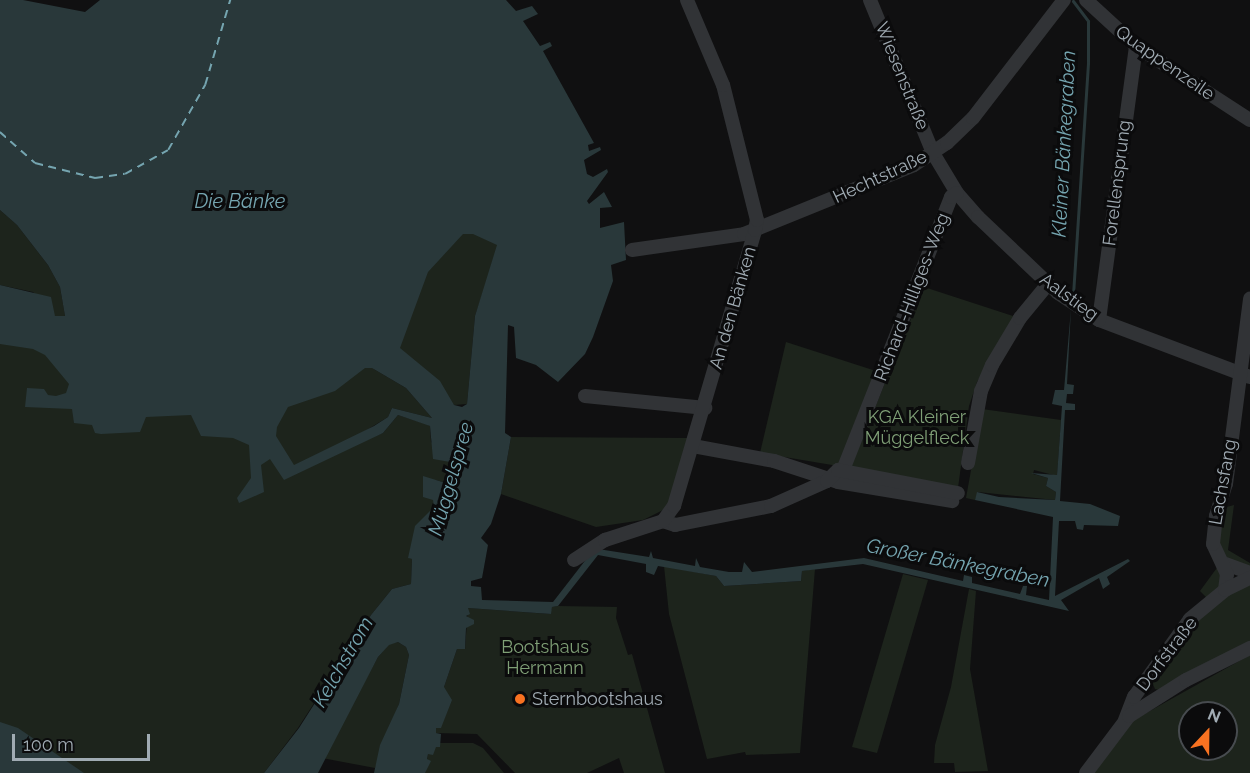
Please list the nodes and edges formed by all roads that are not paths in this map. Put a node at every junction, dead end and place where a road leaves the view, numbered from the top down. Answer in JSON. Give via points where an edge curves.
{"nodes":[{"id":1,"x":687,"y":0,"type":"edge"},
{"id":2,"x":870,"y":0,"type":"edge"},
{"id":3,"x":1064,"y":0,"type":"edge"},
{"id":4,"x":1086,"y":0,"type":"edge"},
{"id":5,"x":1136,"y":46,"type":"junction"},
{"id":6,"x":1250,"y":120,"type":"edge"},
{"id":7,"x":933,"y":153,"type":"junction"},
{"id":8,"x":957,"y":193,"type":"junction"},
{"id":9,"x":755,"y":230,"type":"junction"},
{"id":10,"x":632,"y":250,"type":"dead end"},
{"id":11,"x":1048,"y":284,"type":"junction"},
{"id":12,"x":1250,"y":300,"type":"edge"},
{"id":13,"x":1099,"y":320,"type":"junction"},
{"id":14,"x":1245,"y":375,"type":"edge"},
{"id":15,"x":585,"y":396,"type":"dead end"},
{"id":16,"x":705,"y":408,"type":"junction"},
{"id":17,"x":693,"y":446,"type":"junction"},
{"id":18,"x":968,"y":463,"type":"dead end"},
{"id":19,"x":802,"y":470,"type":"junction"},
{"id":20,"x":843,"y":470,"type":"junction"},
{"id":21,"x":828,"y":479,"type":"junction"},
{"id":22,"x":803,"y":491,"type":"junction"},
{"id":23,"x":663,"y":521,"type":"junction"},
{"id":24,"x":574,"y":560,"type":"dead end"},
{"id":25,"x":1223,"y":562,"type":"junction"},
{"id":26,"x":1250,"y":573,"type":"edge"},
{"id":27,"x":1250,"y":578,"type":"edge"},
{"id":28,"x":1225,"y":590,"type":"junction"},
{"id":29,"x":1250,"y":648,"type":"edge"},
{"id":30,"x":1125,"y":720,"type":"junction"},
{"id":31,"x":1086,"y":773,"type":"edge"}],
"edges":[{"from":1,"to":9,"type":"street","name":"An den Bänken","via":[[723,85],[757,220]]},
{"from":2,"to":7,"type":"street","name":"Wiesenstraße"},
{"from":3,"to":7,"type":"street","name":"Hechtstraße","via":[[993,94]]},
{"from":4,"to":5,"type":"street","name":"Quappenzeile"},
{"from":5,"to":6,"type":"street","name":"Quappenzeile"},
{"from":5,"to":13,"type":"street","name":"Forellensprung"},
{"from":7,"to":8,"type":"street","name":"Aalstieg"},
{"from":7,"to":9,"type":"street","name":"Hechtstraße","via":[[888,177]]},
{"from":8,"to":11,"type":"street","name":"Aalstieg"},
{"from":8,"to":20,"type":"street","name":"Richard-Hilliges-Weg","via":[[951,197]]},
{"from":9,"to":10,"type":"street","name":"Hechtstraße"},
{"from":9,"to":16,"type":"street","name":"An den Bänken"},
{"from":11,"to":13,"type":"street","name":"Aalstieg"},
{"from":11,"to":18,"type":"street","via":[[1020,318],[992,365],[981,391]]},
{"from":12,"to":14,"type":"street","name":"Lachsfang"},
{"from":13,"to":14,"type":"street","name":"Aalstieg"},
{"from":14,"to":25,"type":"street","name":"Lachsfang","via":[[1226,484],[1216,516],[1213,544]]},
{"from":15,"to":16,"type":"street"},
{"from":16,"to":17,"type":"street","name":"An den Bänken"},
{"from":17,"to":19,"type":"street"},
{"from":17,"to":23,"type":"street","name":"An den Bänken","via":[[677,499]]},
{"from":19,"to":21,"type":"street"},
{"from":19,"to":22,"type":"street"},
{"from":20,"to":21,"type":"street"},
{"from":20,"to":21,"type":"street","via":[[955,497]]},
{"from":21,"to":22,"type":"street"},
{"from":22,"to":23,"type":"street","via":[[771,506],[675,525]]},
{"from":23,"to":24,"type":"street","via":[[605,540]]},
{"from":25,"to":26,"type":"street"},
{"from":25,"to":28,"type":"street","name":"Lachsfang","via":[[1227,574]]},
{"from":27,"to":28,"type":"street","name":"Dorfstraße"},
{"from":28,"to":30,"type":"street","name":"Dorfstraße","via":[[1190,619],[1129,706]]},
{"from":29,"to":30,"type":"street","name":"Dorfstraße","via":[[1186,680]]},
{"from":30,"to":31,"type":"street","name":"Dorfstraße"}]}
